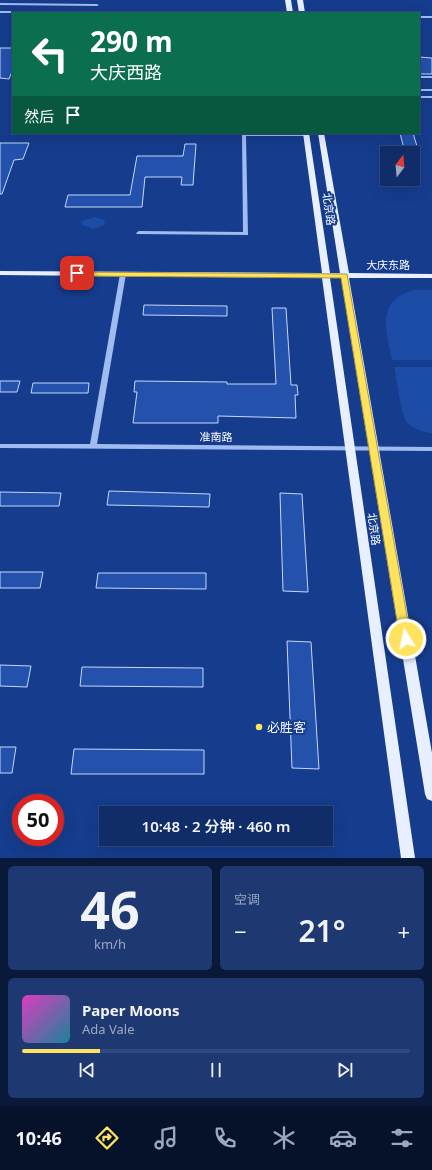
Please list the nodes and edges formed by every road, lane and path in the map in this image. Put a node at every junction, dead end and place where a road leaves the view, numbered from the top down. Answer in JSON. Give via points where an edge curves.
{"nodes":[{"id":1,"x":2,"y":0,"type":"edge"},
{"id":2,"x":288,"y":0,"type":"edge"},
{"id":3,"x":300,"y":0,"type":"edge"},
{"id":4,"x":97,"y":2,"type":"edge"},
{"id":5,"x":0,"y":4,"type":"edge"},
{"id":6,"x":0,"y":12,"type":"edge"},
{"id":7,"x":95,"y":12,"type":"edge"},
{"id":8,"x":290,"y":12,"type":"edge"},
{"id":9,"x":302,"y":12,"type":"edge"},
{"id":10,"x":420,"y":17,"type":"edge"},
{"id":11,"x":432,"y":17,"type":"edge"},
{"id":12,"x":420,"y":77,"type":"edge"},
{"id":13,"x":432,"y":77,"type":"edge"},
{"id":14,"x":420,"y":90,"type":"edge"},
{"id":15,"x":432,"y":90,"type":"edge"},
{"id":16,"x":420,"y":97,"type":"edge"},
{"id":17,"x":432,"y":97,"type":"edge"},
{"id":18,"x":244,"y":134,"type":"edge"},
{"id":19,"x":306,"y":134,"type":"edge"},
{"id":20,"x":321,"y":134,"type":"edge"},
{"id":21,"x":139,"y":233,"type":"dead end"},
{"id":22,"x":0,"y":273,"type":"edge"},
{"id":23,"x":123,"y":274,"type":"junction"},
{"id":24,"x":325,"y":276,"type":"junction"},
{"id":25,"x":344,"y":276,"type":"junction"},
{"id":26,"x":432,"y":276,"type":"edge"},
{"id":27,"x":0,"y":446,"type":"edge"},
{"id":28,"x":93,"y":447,"type":"junction"},
{"id":29,"x":350,"y":449,"type":"junction"},
{"id":30,"x":432,"y":449,"type":"edge"},
{"id":31,"x":373,"y":450,"type":"junction"},
{"id":32,"x":432,"y":794,"type":"edge"},
{"id":33,"x":408,"y":858,"type":"edge"}],
"edges":[{"from":1,"to":5,"type":"street"},
{"from":2,"to":8,"type":"main road"},
{"from":3,"to":9,"type":"main road"},
{"from":4,"to":5,"type":"street"},
{"from":4,"to":7,"type":"street"},
{"from":6,"to":7,"type":"street"},
{"from":10,"to":11,"type":"street"},
{"from":12,"to":13,"type":"street"},
{"from":14,"to":15,"type":"street"},
{"from":16,"to":17,"type":"street"},
{"from":18,"to":19,"type":"street"},
{"from":18,"to":21,"type":"street","via":[[246,234]]},
{"from":19,"to":24,"type":"main road","name":"北京路"},
{"from":20,"to":25,"type":"main road","name":"北京路"},
{"from":22,"to":23,"type":"main road","name":"大庆东路"},
{"from":23,"to":24,"type":"main road","name":"大庆东路"},
{"from":23,"to":28,"type":"street"},
{"from":24,"to":25,"type":"main road","name":"大庆东路"},
{"from":24,"to":29,"type":"main road","name":"北京路"},
{"from":25,"to":26,"type":"main road","name":"大庆东路"},
{"from":25,"to":31,"type":"main road","name":"北京路"},
{"from":27,"to":28,"type":"street","name":"准南路"},
{"from":28,"to":29,"type":"street","name":"准南路"},
{"from":29,"to":31,"type":"street","name":"准南路"},
{"from":29,"to":33,"type":"main road","name":"北京路"},
{"from":30,"to":31,"type":"street","name":"准南路"},
{"from":31,"to":32,"type":"main road","name":"北京路"}]}
